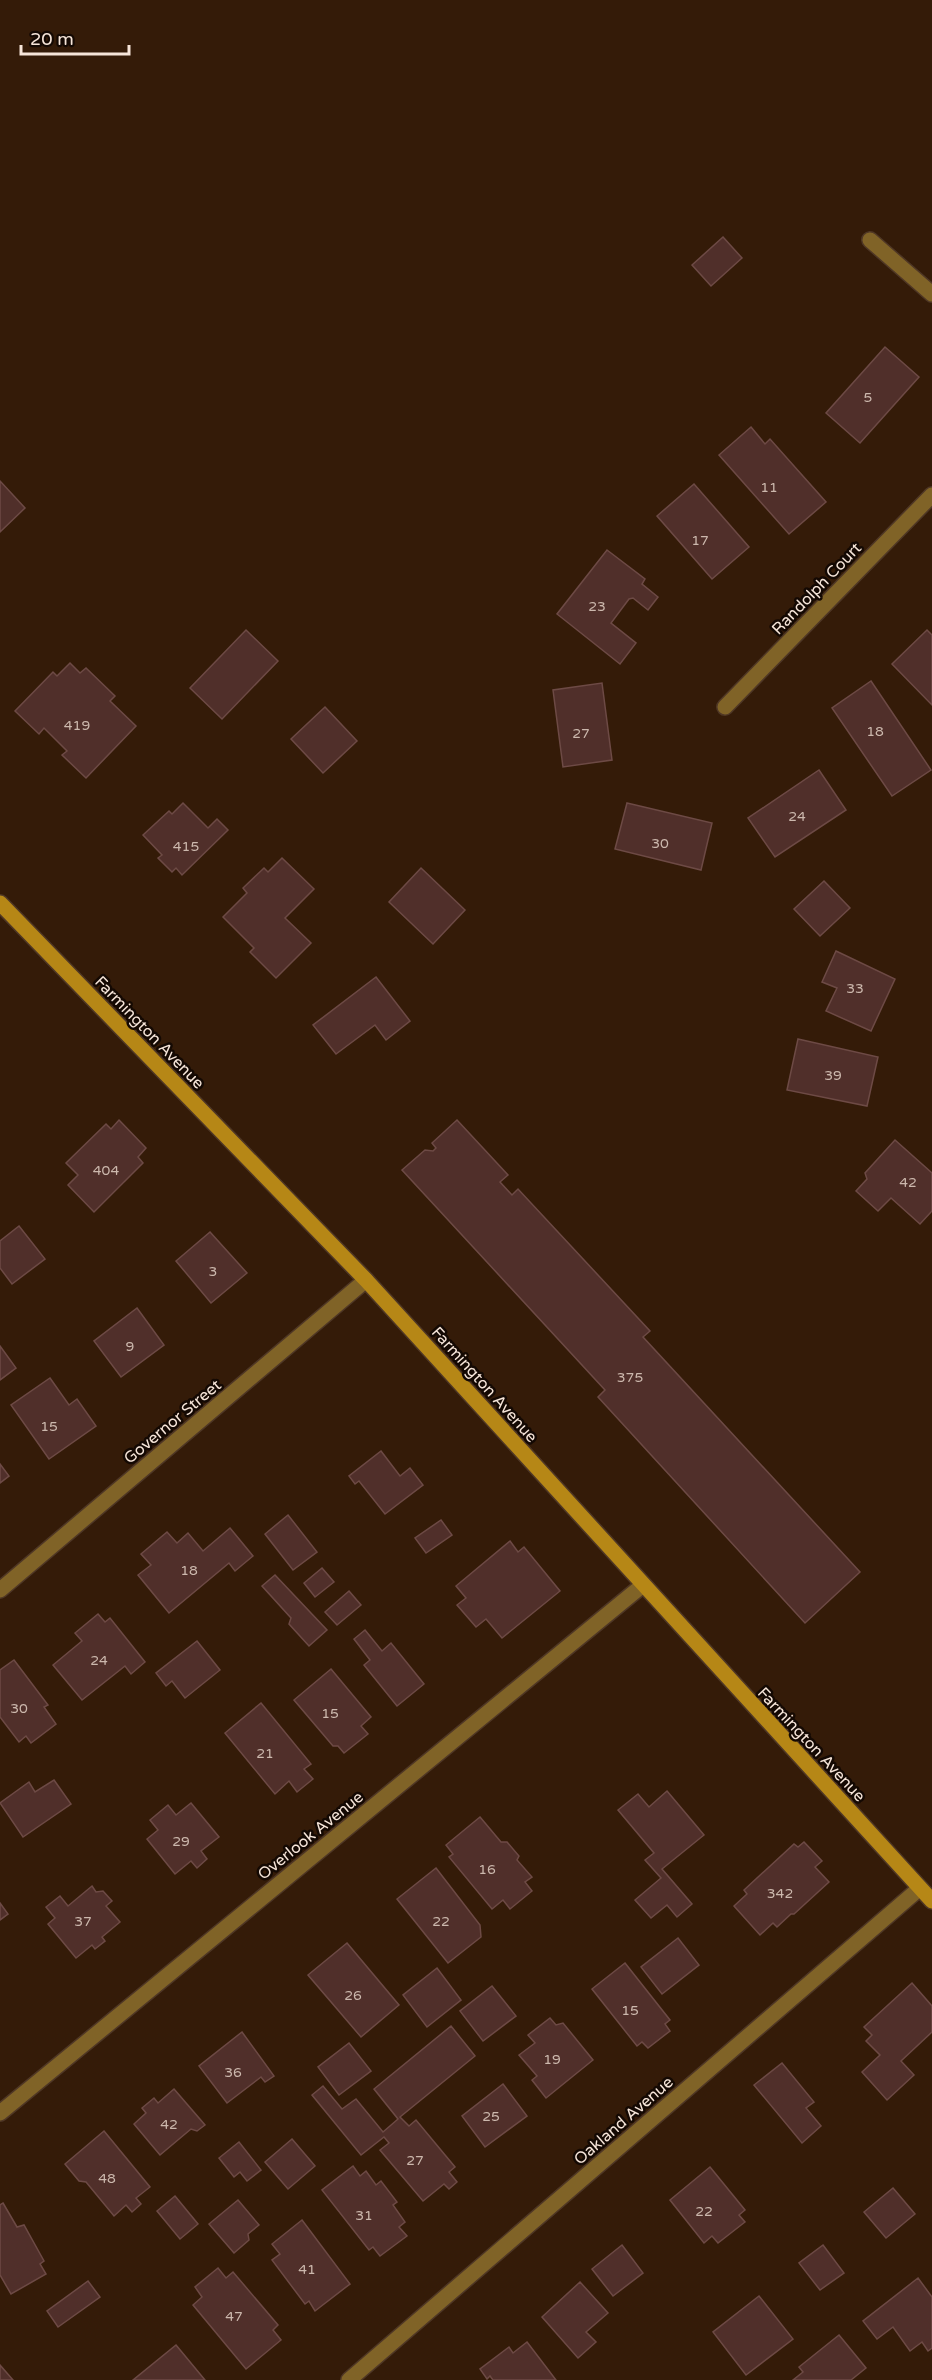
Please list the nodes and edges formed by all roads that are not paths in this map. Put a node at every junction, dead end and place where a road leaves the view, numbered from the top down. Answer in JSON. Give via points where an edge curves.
{"nodes":[{"id":1,"x":870,"y":240,"type":"dead end"},
{"id":2,"x":932,"y":294,"type":"edge"},
{"id":3,"x":932,"y":495,"type":"edge"},
{"id":4,"x":725,"y":707,"type":"dead end"},
{"id":5,"x":0,"y":903,"type":"edge"},
{"id":6,"x":366,"y":1280,"type":"junction"},
{"id":7,"x":643,"y":1585,"type":"junction"},
{"id":8,"x":0,"y":1590,"type":"edge"},
{"id":9,"x":920,"y":1888,"type":"junction"},
{"id":10,"x":932,"y":1901,"type":"edge"},
{"id":11,"x":0,"y":2113,"type":"edge"},
{"id":12,"x":349,"y":2380,"type":"edge"}],
"edges":[{"from":1,"to":2,"type":"street"},
{"from":3,"to":4,"type":"street","name":"Randolph Court"},
{"from":5,"to":6,"type":"main road","name":"Farmington Avenue"},
{"from":6,"to":7,"type":"main road","name":"Farmington Avenue"},
{"from":6,"to":8,"type":"street","name":"Governor Street"},
{"from":7,"to":9,"type":"main road","name":"Farmington Avenue"},
{"from":7,"to":11,"type":"street","name":"Overlook Avenue"},
{"from":9,"to":10,"type":"main road","name":"Farmington Avenue"},
{"from":9,"to":12,"type":"street","name":"Oakland Avenue"}]}
